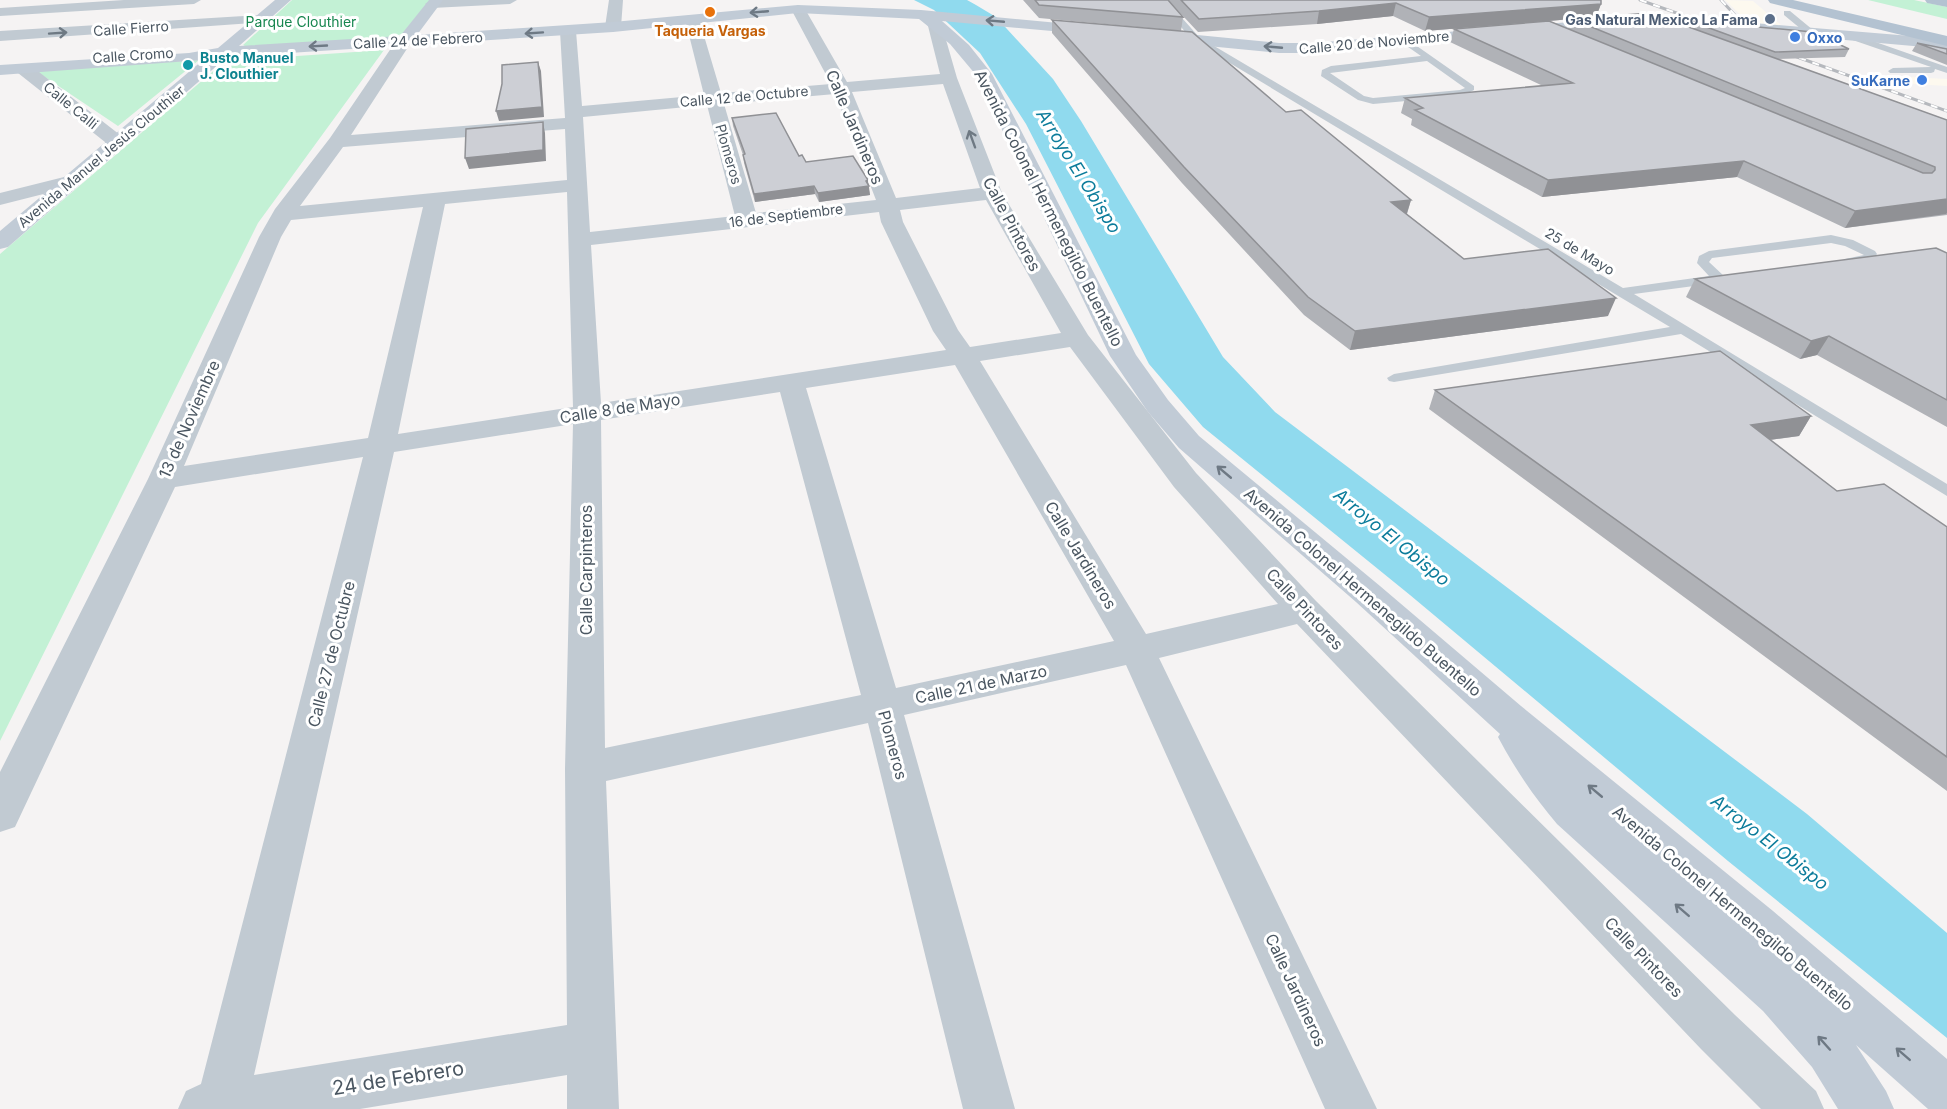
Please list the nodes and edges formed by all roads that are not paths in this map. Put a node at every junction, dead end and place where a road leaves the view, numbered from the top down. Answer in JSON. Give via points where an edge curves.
{"nodes":[{"id":1,"x":194,"y":0,"type":"edge"},
{"id":2,"x":284,"y":0,"type":"edge"},
{"id":3,"x":510,"y":0,"type":"edge"},
{"id":4,"x":616,"y":0,"type":"edge"},
{"id":5,"x":1162,"y":0,"type":"edge"},
{"id":6,"x":1774,"y":0,"type":"edge"},
{"id":7,"x":1832,"y":0,"type":"edge"},
{"id":8,"x":434,"y":2,"type":"edge"},
{"id":9,"x":864,"y":5,"type":"edge"},
{"id":10,"x":1616,"y":8,"type":"dead end"},
{"id":11,"x":798,"y":9,"type":"junction"},
{"id":12,"x":0,"y":12,"type":"edge"},
{"id":13,"x":926,"y":13,"type":"edge"},
{"id":14,"x":1787,"y":13,"type":"dead end"},
{"id":15,"x":1841,"y":15,"type":"junction"},
{"id":16,"x":262,"y":19,"type":"junction"},
{"id":17,"x":1653,"y":19,"type":"junction"},
{"id":18,"x":692,"y":20,"type":"junction"},
{"id":19,"x":613,"y":27,"type":"junction"},
{"id":20,"x":1540,"y":27,"type":"junction"},
{"id":21,"x":1947,"y":27,"type":"edge"},
{"id":22,"x":568,"y":31,"type":"junction"},
{"id":23,"x":1107,"y":31,"type":"edge"},
{"id":24,"x":1810,"y":32,"type":"junction"},
{"id":25,"x":1141,"y":34,"type":"edge"},
{"id":26,"x":1846,"y":34,"type":"junction"},
{"id":27,"x":0,"y":36,"type":"edge"},
{"id":28,"x":1566,"y":38,"type":"edge"},
{"id":29,"x":1197,"y":39,"type":"junction"},
{"id":30,"x":1699,"y":39,"type":"edge"},
{"id":31,"x":1404,"y":40,"type":"junction"},
{"id":32,"x":404,"y":41,"type":"junction"},
{"id":33,"x":1947,"y":42,"type":"edge"},
{"id":34,"x":1724,"y":43,"type":"edge"},
{"id":35,"x":1875,"y":46,"type":"junction"},
{"id":36,"x":223,"y":52,"type":"junction"},
{"id":37,"x":1947,"y":54,"type":"edge"},
{"id":38,"x":1428,"y":58,"type":"junction"},
{"id":39,"x":0,"y":64,"type":"edge"},
{"id":40,"x":24,"y":69,"type":"junction"},
{"id":41,"x":0,"y":70,"type":"edge"},
{"id":42,"x":1946,"y":70,"type":"edge"},
{"id":43,"x":1893,"y":71,"type":"dead end"},
{"id":44,"x":949,"y":78,"type":"junction"},
{"id":45,"x":841,"y":87,"type":"junction"},
{"id":46,"x":714,"y":100,"type":"junction"},
{"id":47,"x":574,"y":117,"type":"junction"},
{"id":48,"x":117,"y":142,"type":"junction"},
{"id":49,"x":337,"y":142,"type":"junction"},
{"id":50,"x":72,"y":181,"type":"junction"},
{"id":51,"x":578,"y":185,"type":"junction"},
{"id":52,"x":992,"y":194,"type":"junction"},
{"id":53,"x":3,"y":195,"type":"edge"},
{"id":54,"x":435,"y":200,"type":"junction"},
{"id":55,"x":888,"y":204,"type":"junction"},
{"id":56,"x":284,"y":214,"type":"junction"},
{"id":57,"x":747,"y":220,"type":"junction"},
{"id":58,"x":580,"y":240,"type":"junction"},
{"id":59,"x":0,"y":242,"type":"edge"},
{"id":60,"x":1838,"y":263,"type":"edge"},
{"id":61,"x":1618,"y":292,"type":"junction"},
{"id":62,"x":1683,"y":329,"type":"junction"},
{"id":63,"x":1077,"y":338,"type":"junction"},
{"id":64,"x":964,"y":357,"type":"junction"},
{"id":65,"x":1394,"y":378,"type":"dead end"},
{"id":66,"x":791,"y":382,"type":"junction"},
{"id":67,"x":587,"y":413,"type":"junction"},
{"id":68,"x":381,"y":446,"type":"junction"},
{"id":69,"x":163,"y":479,"type":"junction"},
{"id":70,"x":1947,"y":491,"type":"edge"},
{"id":71,"x":1305,"y":610,"type":"junction"},
{"id":72,"x":1138,"y":651,"type":"junction"},
{"id":73,"x":882,"y":704,"type":"junction"},
{"id":74,"x":1507,"y":717,"type":"junction"},
{"id":75,"x":585,"y":769,"type":"junction"},
{"id":76,"x":0,"y":814,"type":"edge"},
{"id":77,"x":591,"y":1046,"type":"junction"},
{"id":78,"x":1947,"y":1092,"type":"edge"},
{"id":79,"x":213,"y":1108,"type":"edge"},
{"id":80,"x":593,"y":1109,"type":"edge"},
{"id":81,"x":989,"y":1109,"type":"edge"},
{"id":82,"x":1351,"y":1109,"type":"edge"},
{"id":83,"x":1798,"y":1109,"type":"edge"},
{"id":84,"x":1868,"y":1109,"type":"edge"}],
"edges":[{"from":1,"to":12,"type":"street"},
{"from":2,"to":16,"type":"street","name":"Avenida Manuel Jesús Clouthier"},
{"from":3,"to":8,"type":"street"},
{"from":4,"to":19,"type":"street"},
{"from":5,"to":29,"type":"lane","name":"25 de Mayo"},
{"from":6,"to":15,"type":"main road"},
{"from":7,"to":21,"type":"main road"},
{"from":8,"to":32,"type":"street"},
{"from":9,"to":11,"type":"street"},
{"from":9,"to":13,"type":"street"},
{"from":10,"to":17,"type":"street"},
{"from":11,"to":18,"type":"street","one_way":true},
{"from":11,"to":45,"type":"street","name":"Calle Jardineros"},
{"from":23,"to":13,"type":"street","one_way":true},
{"from":13,"to":44,"type":"street","name":"Calle Pintores"},
{"from":74,"to":13,"type":"street","name":"Avenida Colonel Hermenegildo Buentello","one_way":true,"via":[[1189,442],[1158,406],[1123,356],[984,74],[961,45]]},
{"from":14,"to":24,"type":"lane"},
{"from":15,"to":26,"type":"street","via":[[1861,25],[1857,33]]},
{"from":15,"to":33,"type":"main road"},
{"from":27,"to":16,"type":"street","name":"Calle Fierro","one_way":true},
{"from":16,"to":36,"type":"street","name":"Avenida Manuel Jesús Clouthier"},
{"from":17,"to":20,"type":"street","name":"Calle 20 de Noviembre"},
{"from":17,"to":24,"type":"street","name":"Calle 20 de Noviembre"},
{"from":17,"to":30,"type":"street"},
{"from":17,"to":34,"type":"street"},
{"from":18,"to":19,"type":"street"},
{"from":18,"to":46,"type":"street","name":"Plomeros"},
{"from":19,"to":22,"type":"street","name":"Calle 24 de Febrero"},
{"from":20,"to":28,"type":"lane"},
{"from":20,"to":31,"type":"street","name":"Calle 20 de Noviembre"},
{"from":22,"to":32,"type":"street","name":"Calle 24 de Febrero","one_way":true},
{"from":22,"to":47,"type":"street","name":"Calle Carpinteros"},
{"from":24,"to":26,"type":"street","name":"Calle 20 de Noviembre"},
{"from":25,"to":29,"type":"street","name":"Calle 20 de Noviembre"},
{"from":26,"to":33,"type":"street","name":"Calle 20 de Noviembre"},
{"from":26,"to":35,"type":"lane"},
{"from":31,"to":29,"type":"street","name":"Calle 20 de Noviembre","one_way":true,"via":[[1295,48]]},
{"from":29,"to":61,"type":"lane","name":"25 de Mayo"},
{"from":31,"to":38,"type":"lane"},
{"from":32,"to":36,"type":"street","name":"Calle 24 de Febrero","one_way":true},
{"from":32,"to":49,"type":"street","name":"13 de Noviembre"},
{"from":35,"to":37,"type":"lane","via":[[1901,45]]},
{"from":35,"to":42,"type":"lane"},
{"from":36,"to":39,"type":"street","name":"Calle Cromo"},
{"from":36,"to":40,"type":"street","name":"Calle Cromo","via":[[189,58]]},
{"from":36,"to":48,"type":"street","name":"Avenida Manuel Jesús Clouthier"},
{"from":38,"to":38,"type":"lane","via":[[1471,88],[1462,93],[1373,101],[1361,98],[1324,72]]},
{"from":40,"to":41,"type":"street","name":"Calle Cromo"},
{"from":40,"to":48,"type":"street","name":"Calle Calli"},
{"from":42,"to":43,"type":"lane"},
{"from":44,"to":45,"type":"street","name":"Calle 12 de Octubre"},
{"from":52,"to":44,"type":"street","name":"Calle Pintores","one_way":true},
{"from":45,"to":46,"type":"street","name":"Calle 12 de Octubre"},
{"from":45,"to":55,"type":"street","name":"Calle Jardineros"},
{"from":46,"to":47,"type":"street","name":"Calle 12 de Octubre"},
{"from":46,"to":57,"type":"street","name":"Plomeros"},
{"from":47,"to":49,"type":"street","name":"Calle 12 de Octubre"},
{"from":47,"to":51,"type":"street","name":"Calle Carpinteros"},
{"from":48,"to":50,"type":"street","name":"Avenida Manuel Jesús Clouthier"},
{"from":49,"to":56,"type":"street","name":"13 de Noviembre"},
{"from":50,"to":53,"type":"street"},
{"from":50,"to":59,"type":"street","name":"Avenida Manuel Jesús Clouthier"},
{"from":51,"to":54,"type":"street"},
{"from":51,"to":58,"type":"street","name":"Calle Carpinteros"},
{"from":52,"to":55,"type":"street","name":"16 de Septiembre"},
{"from":52,"to":63,"type":"street","name":"Calle Pintores"},
{"from":54,"to":56,"type":"street"},
{"from":54,"to":68,"type":"street","name":"Calle 27 de Octubre"},
{"from":55,"to":57,"type":"street","name":"16 de Septiembre"},
{"from":55,"to":64,"type":"street","name":"Calle Jardineros","via":[[892,222],[945,331]]},
{"from":56,"to":69,"type":"street","name":"13 de Noviembre","via":[[270,237]]},
{"from":57,"to":58,"type":"street","name":"16 de Septiembre"},
{"from":58,"to":67,"type":"street","name":"Calle Carpinteros"},
{"from":60,"to":61,"type":"lane","via":[[1867,259],[1871,254],[1831,239],[1709,255],[1703,263],[1725,278]]},
{"from":61,"to":62,"type":"lane","name":"25 de Mayo"},
{"from":62,"to":65,"type":"lane"},
{"from":62,"to":70,"type":"lane","name":"25 de Mayo"},
{"from":63,"to":64,"type":"street","name":"Calle 8 de Mayo"},
{"from":63,"to":71,"type":"street","name":"Calle Pintores","via":[[1185,480]]},
{"from":64,"to":66,"type":"street","name":"Calle 8 de Mayo"},
{"from":64,"to":72,"type":"street","name":"Calle Jardineros"},
{"from":66,"to":67,"type":"street","name":"Calle 8 de Mayo"},
{"from":66,"to":73,"type":"street","name":"Plomeros"},
{"from":67,"to":68,"type":"street","name":"Calle 8 de Mayo"},
{"from":67,"to":75,"type":"street","name":"Calle Carpinteros"},
{"from":68,"to":69,"type":"street","name":"Calle 8 de Mayo"},
{"from":68,"to":79,"type":"street","name":"Calle 27 de Octubre"},
{"from":69,"to":76,"type":"street","name":"13 de Noviembre"},
{"from":71,"to":72,"type":"street","name":"Calle 21 de Marzo"},
{"from":71,"to":83,"type":"street","name":"Calle Pintores"},
{"from":72,"to":73,"type":"street","name":"Calle 21 de Marzo"},
{"from":72,"to":82,"type":"street","name":"Calle Jardineros"},
{"from":73,"to":75,"type":"street","name":"Calle 21 de Marzo"},
{"from":73,"to":81,"type":"street","name":"Plomeros"},
{"from":78,"to":74,"type":"street","name":"Avenida Colonel Hermenegildo Buentello","one_way":true,"via":[[1757,926]]},
{"from":84,"to":74,"type":"street","one_way":true,"via":[[1830,1049],[1780,995],[1572,812],[1527,755]]},
{"from":75,"to":77,"type":"street","name":"Calle Carpinteros"},
{"from":77,"to":79,"type":"street","name":"24 de Febrero"},
{"from":77,"to":80,"type":"street","name":"Calle Carpinteros"}]}
